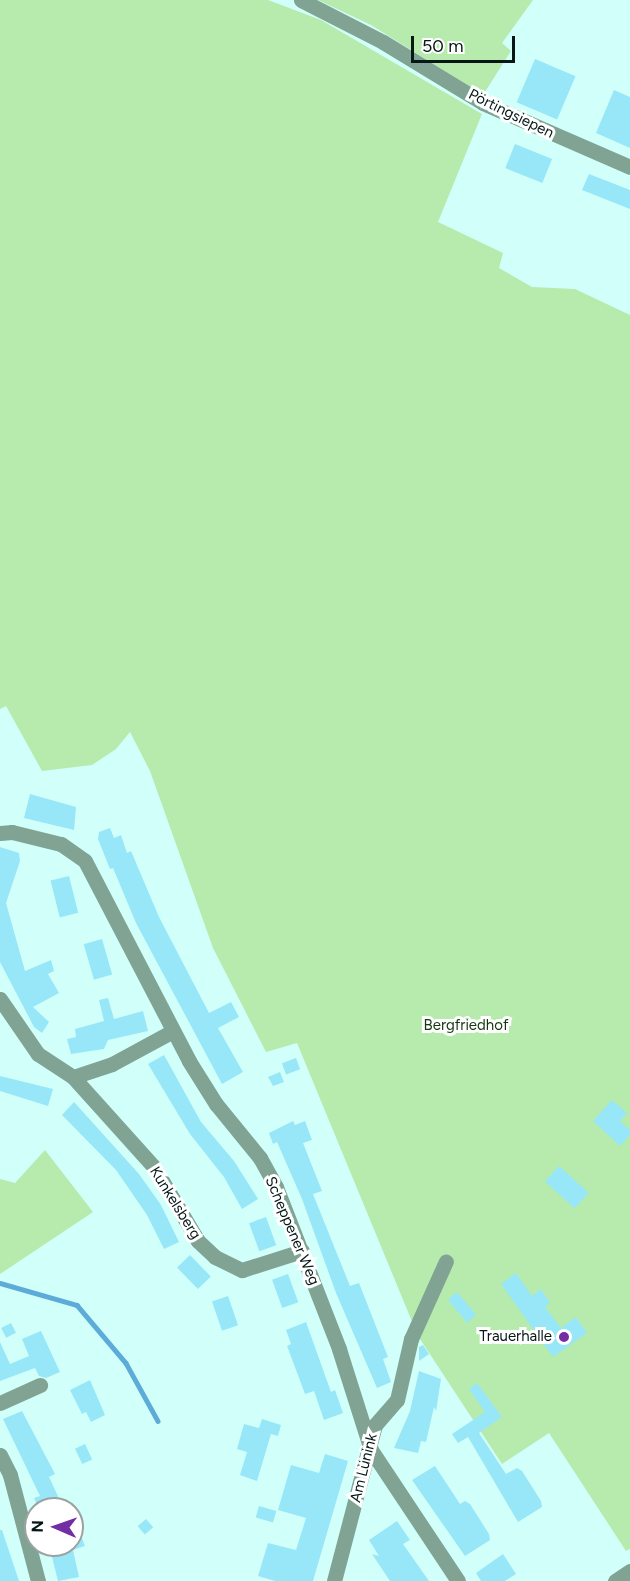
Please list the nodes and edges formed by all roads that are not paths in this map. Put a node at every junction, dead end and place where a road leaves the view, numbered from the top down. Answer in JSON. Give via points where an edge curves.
{"nodes":[{"id":1,"x":301,"y":0,"type":"edge"},
{"id":2,"x":630,"y":166,"type":"edge"},
{"id":3,"x":0,"y":834,"type":"edge"},
{"id":4,"x":0,"y":999,"type":"edge"},
{"id":5,"x":173,"y":1031,"type":"junction"},
{"id":6,"x":73,"y":1077,"type":"junction"},
{"id":7,"x":302,"y":1251,"type":"junction"},
{"id":8,"x":446,"y":1261,"type":"dead end"},
{"id":9,"x":40,"y":1385,"type":"dead end"},
{"id":10,"x":0,"y":1403,"type":"edge"},
{"id":11,"x":371,"y":1450,"type":"junction"},
{"id":12,"x":0,"y":1455,"type":"edge"},
{"id":13,"x":630,"y":1571,"type":"edge"},
{"id":14,"x":38,"y":1581,"type":"edge"},
{"id":15,"x":334,"y":1581,"type":"edge"},
{"id":16,"x":458,"y":1581,"type":"edge"},
{"id":17,"x":615,"y":1581,"type":"edge"}],
"edges":[{"from":1,"to":2,"type":"street","name":"Pörtingsiepen","via":[[382,42],[483,103]]},
{"from":3,"to":5,"type":"street","name":"Scheppener Weg","via":[[12,832],[61,844],[85,861]]},
{"from":4,"to":6,"type":"street","name":"Kunkelsberg","via":[[38,1054]]},
{"from":5,"to":6,"type":"street","via":[[112,1064]]},
{"from":5,"to":7,"type":"street","name":"Scheppener Weg","via":[[216,1104],[260,1158]]},
{"from":6,"to":7,"type":"street","name":"Kunkelsberg","via":[[154,1167],[198,1241],[215,1257],[242,1270]]},
{"from":7,"to":11,"type":"street","name":"Scheppener Weg","via":[[362,1412]]},
{"from":8,"to":11,"type":"street","name":"Am Lünink","via":[[411,1339],[397,1400],[375,1425]]},
{"from":9,"to":10,"type":"street"},
{"from":11,"to":15,"type":"street","name":"Am Lünink"},
{"from":11,"to":16,"type":"street","name":"Scheppener Weg"},
{"from":12,"to":14,"type":"street","via":[[10,1475]]},
{"from":13,"to":17,"type":"street"}]}
